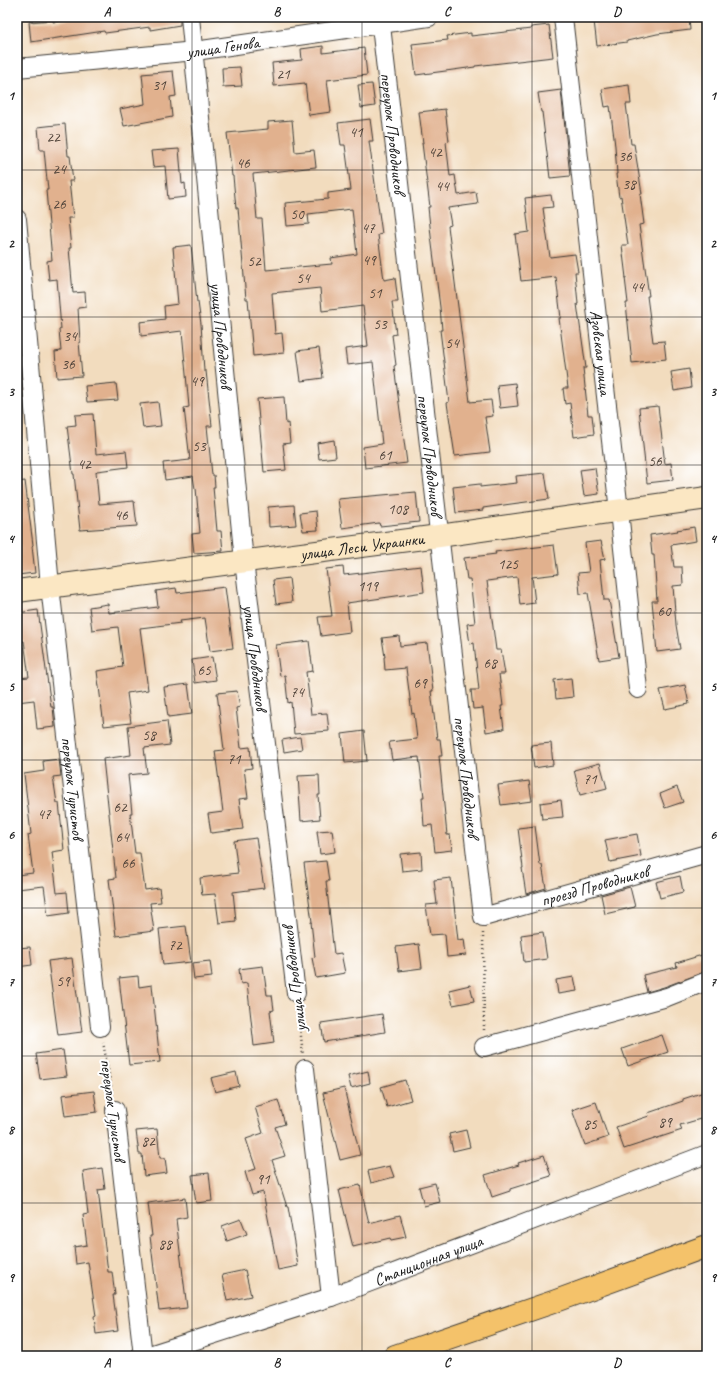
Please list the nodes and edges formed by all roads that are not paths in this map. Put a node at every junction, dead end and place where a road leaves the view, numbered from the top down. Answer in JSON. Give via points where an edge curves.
{"nodes":[{"id":1,"x":190,"y":17,"type":"edge"},
{"id":2,"x":429,"y":17,"type":"edge"},
{"id":3,"x":563,"y":17,"type":"edge"},
{"id":4,"x":380,"y":20,"type":"edge"},
{"id":5,"x":195,"y":51,"type":"junction"},
{"id":6,"x":17,"y":68,"type":"edge"},
{"id":7,"x":17,"y":219,"type":"edge"},
{"id":8,"x":707,"y":498,"type":"edge"},
{"id":9,"x":619,"y":511,"type":"junction"},
{"id":10,"x":439,"y":536,"type":"junction"},
{"id":11,"x":244,"y":561,"type":"junction"},
{"id":12,"x":50,"y":586,"type":"junction"},
{"id":13,"x":17,"y":591,"type":"edge"},
{"id":14,"x":638,"y":689,"type":"dead end"},
{"id":15,"x":707,"y":854,"type":"edge"},
{"id":16,"x":483,"y":917,"type":"joint"},
{"id":17,"x":707,"y":981,"type":"edge"},
{"id":18,"x":296,"y":993,"type":"road end"},
{"id":19,"x":100,"y":1027,"type":"road end"},
{"id":20,"x":484,"y":1047,"type":"road end"},
{"id":21,"x":305,"y":1069,"type":"road end"},
{"id":22,"x":115,"y":1110,"type":"road end"},
{"id":23,"x":707,"y":1154,"type":"edge"},
{"id":24,"x":707,"y":1246,"type":"edge"},
{"id":25,"x":331,"y":1297,"type":"junction"},
{"id":26,"x":143,"y":1356,"type":"edge"},
{"id":27,"x":146,"y":1356,"type":"edge"},
{"id":28,"x":395,"y":1356,"type":"edge"}],
"edges":[{"from":1,"to":5,"type":"street","name":"улица Проводников"},
{"from":2,"to":4,"type":"street","name":"улица Генова"},
{"from":3,"to":9,"type":"street","name":"Азовская улица"},
{"from":4,"to":5,"type":"street","name":"улица Генова"},
{"from":4,"to":10,"type":"street","name":"переулок Проводников"},
{"from":5,"to":6,"type":"street","name":"улица Генова"},
{"from":5,"to":11,"type":"street","name":"улица Проводников"},
{"from":7,"to":12,"type":"street","name":"переулок Туристов"},
{"from":8,"to":9,"type":"main road","name":"улица Леси Украинки"},
{"from":9,"to":10,"type":"main road","name":"улица Леси Украинки"},
{"from":9,"to":14,"type":"street","name":"Азовская улица"},
{"from":10,"to":11,"type":"main road","name":"улица Леси Украинки"},
{"from":10,"to":16,"type":"street","name":"переулок Проводников"},
{"from":11,"to":12,"type":"main road","name":"улица Леси Украинки"},
{"from":11,"to":18,"type":"street","name":"улица Проводников"},
{"from":12,"to":13,"type":"main road","name":"улица Леси Украинки"},
{"from":12,"to":19,"type":"street","name":"переулок Туристов"},
{"from":15,"to":16,"type":"street","name":"проезд Проводников"},
{"from":17,"to":20,"type":"street","via":[[667,997]]},
{"from":21,"to":25,"type":"street"},
{"from":22,"to":26,"type":"street","name":"переулок Туристов"},
{"from":23,"to":25,"type":"street","name":"Станционная улица"},
{"from":24,"to":28,"type":"main road"},
{"from":25,"to":27,"type":"street","name":"Станционная улица"}]}
